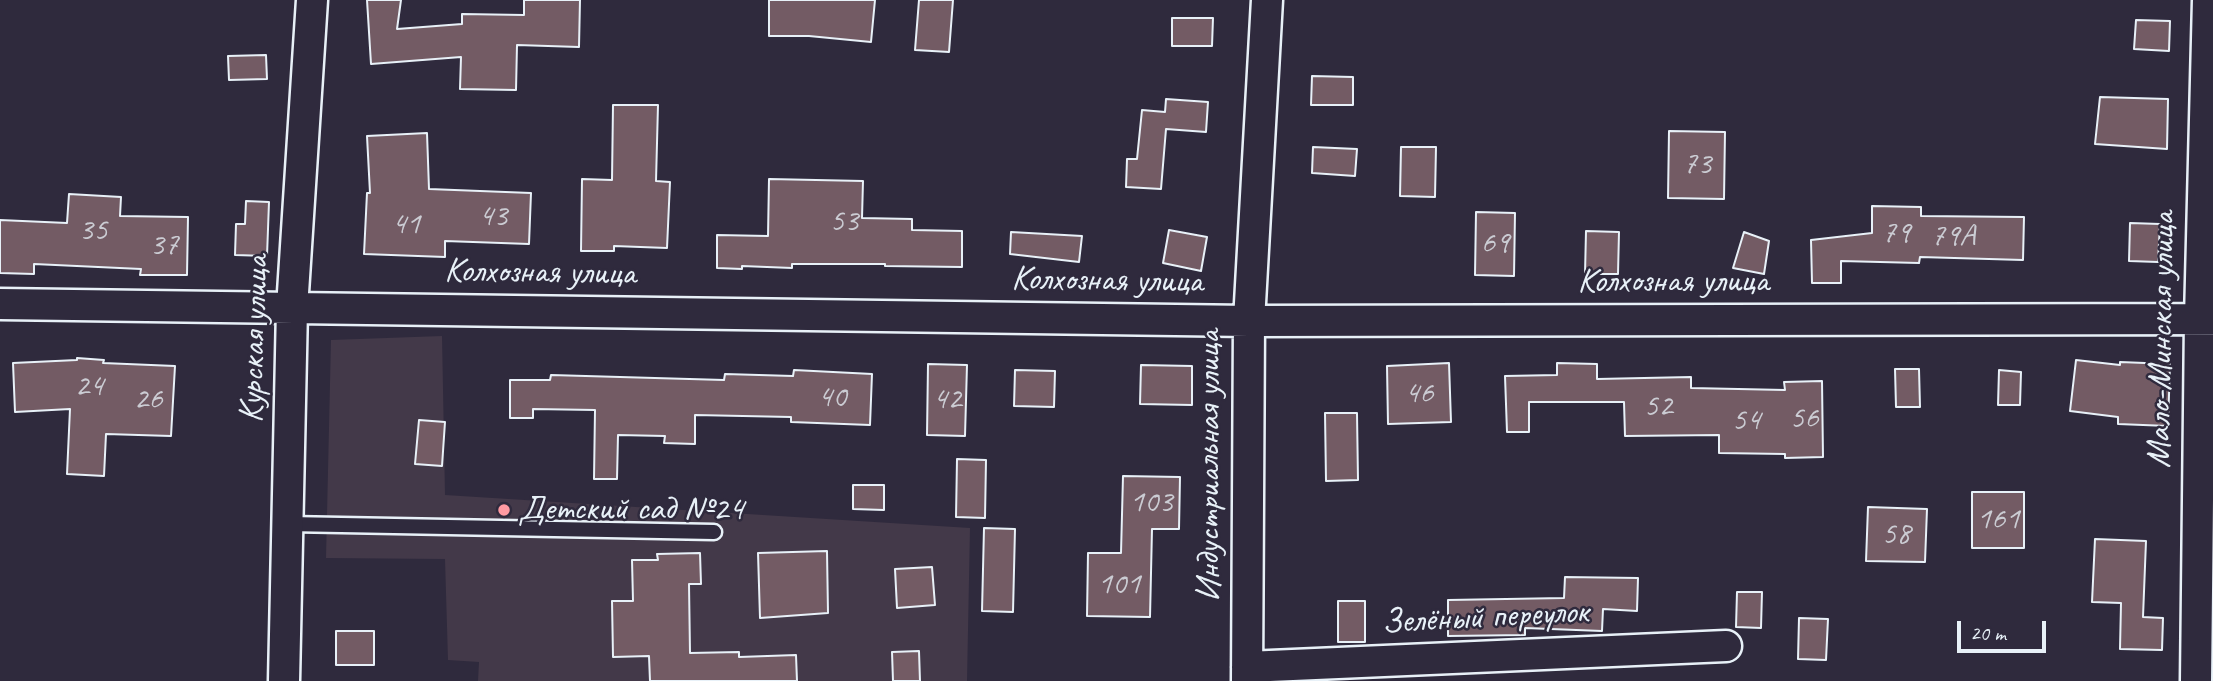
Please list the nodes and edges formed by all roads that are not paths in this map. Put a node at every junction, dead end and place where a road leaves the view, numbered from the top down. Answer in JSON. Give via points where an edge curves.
{"nodes":[{"id":1,"x":312,"y":0,"type":"edge"},
{"id":2,"x":1268,"y":0,"type":"edge"},
{"id":3,"x":2208,"y":0,"type":"edge"},
{"id":4,"x":0,"y":304,"type":"edge"},
{"id":5,"x":292,"y":308,"type":"junction"},
{"id":6,"x":2206,"y":319,"type":"edge"},
{"id":7,"x":1249,"y":321,"type":"junction"},
{"id":8,"x":288,"y":524,"type":"junction"},
{"id":9,"x":713,"y":532,"type":"dead end"},
{"id":10,"x":1727,"y":646,"type":"dead end"},
{"id":11,"x":1247,"y":674,"type":"edge"},
{"id":12,"x":284,"y":681,"type":"edge"},
{"id":13,"x":2196,"y":681,"type":"edge"}],
"edges":[{"from":1,"to":5,"type":"street","name":"Курская улица"},
{"from":2,"to":7,"type":"street","name":"Индустриальная улица"},
{"from":3,"to":6,"type":"street","name":"Мало-Минская улица"},
{"from":4,"to":5,"type":"street","name":"Колхозная улица"},
{"from":5,"to":7,"type":"street","name":"Колхозная улица"},
{"from":5,"to":8,"type":"street","name":"Курская улица"},
{"from":6,"to":7,"type":"street","name":"Колхозная улица"},
{"from":6,"to":13,"type":"street","name":"Мало-Минская улица"},
{"from":7,"to":11,"type":"street","name":"Индустриальная улица"},
{"from":8,"to":9,"type":"lane"},
{"from":8,"to":12,"type":"street","name":"Курская улица"},
{"from":10,"to":11,"type":"street","name":"Зелёный переулок"}]}
